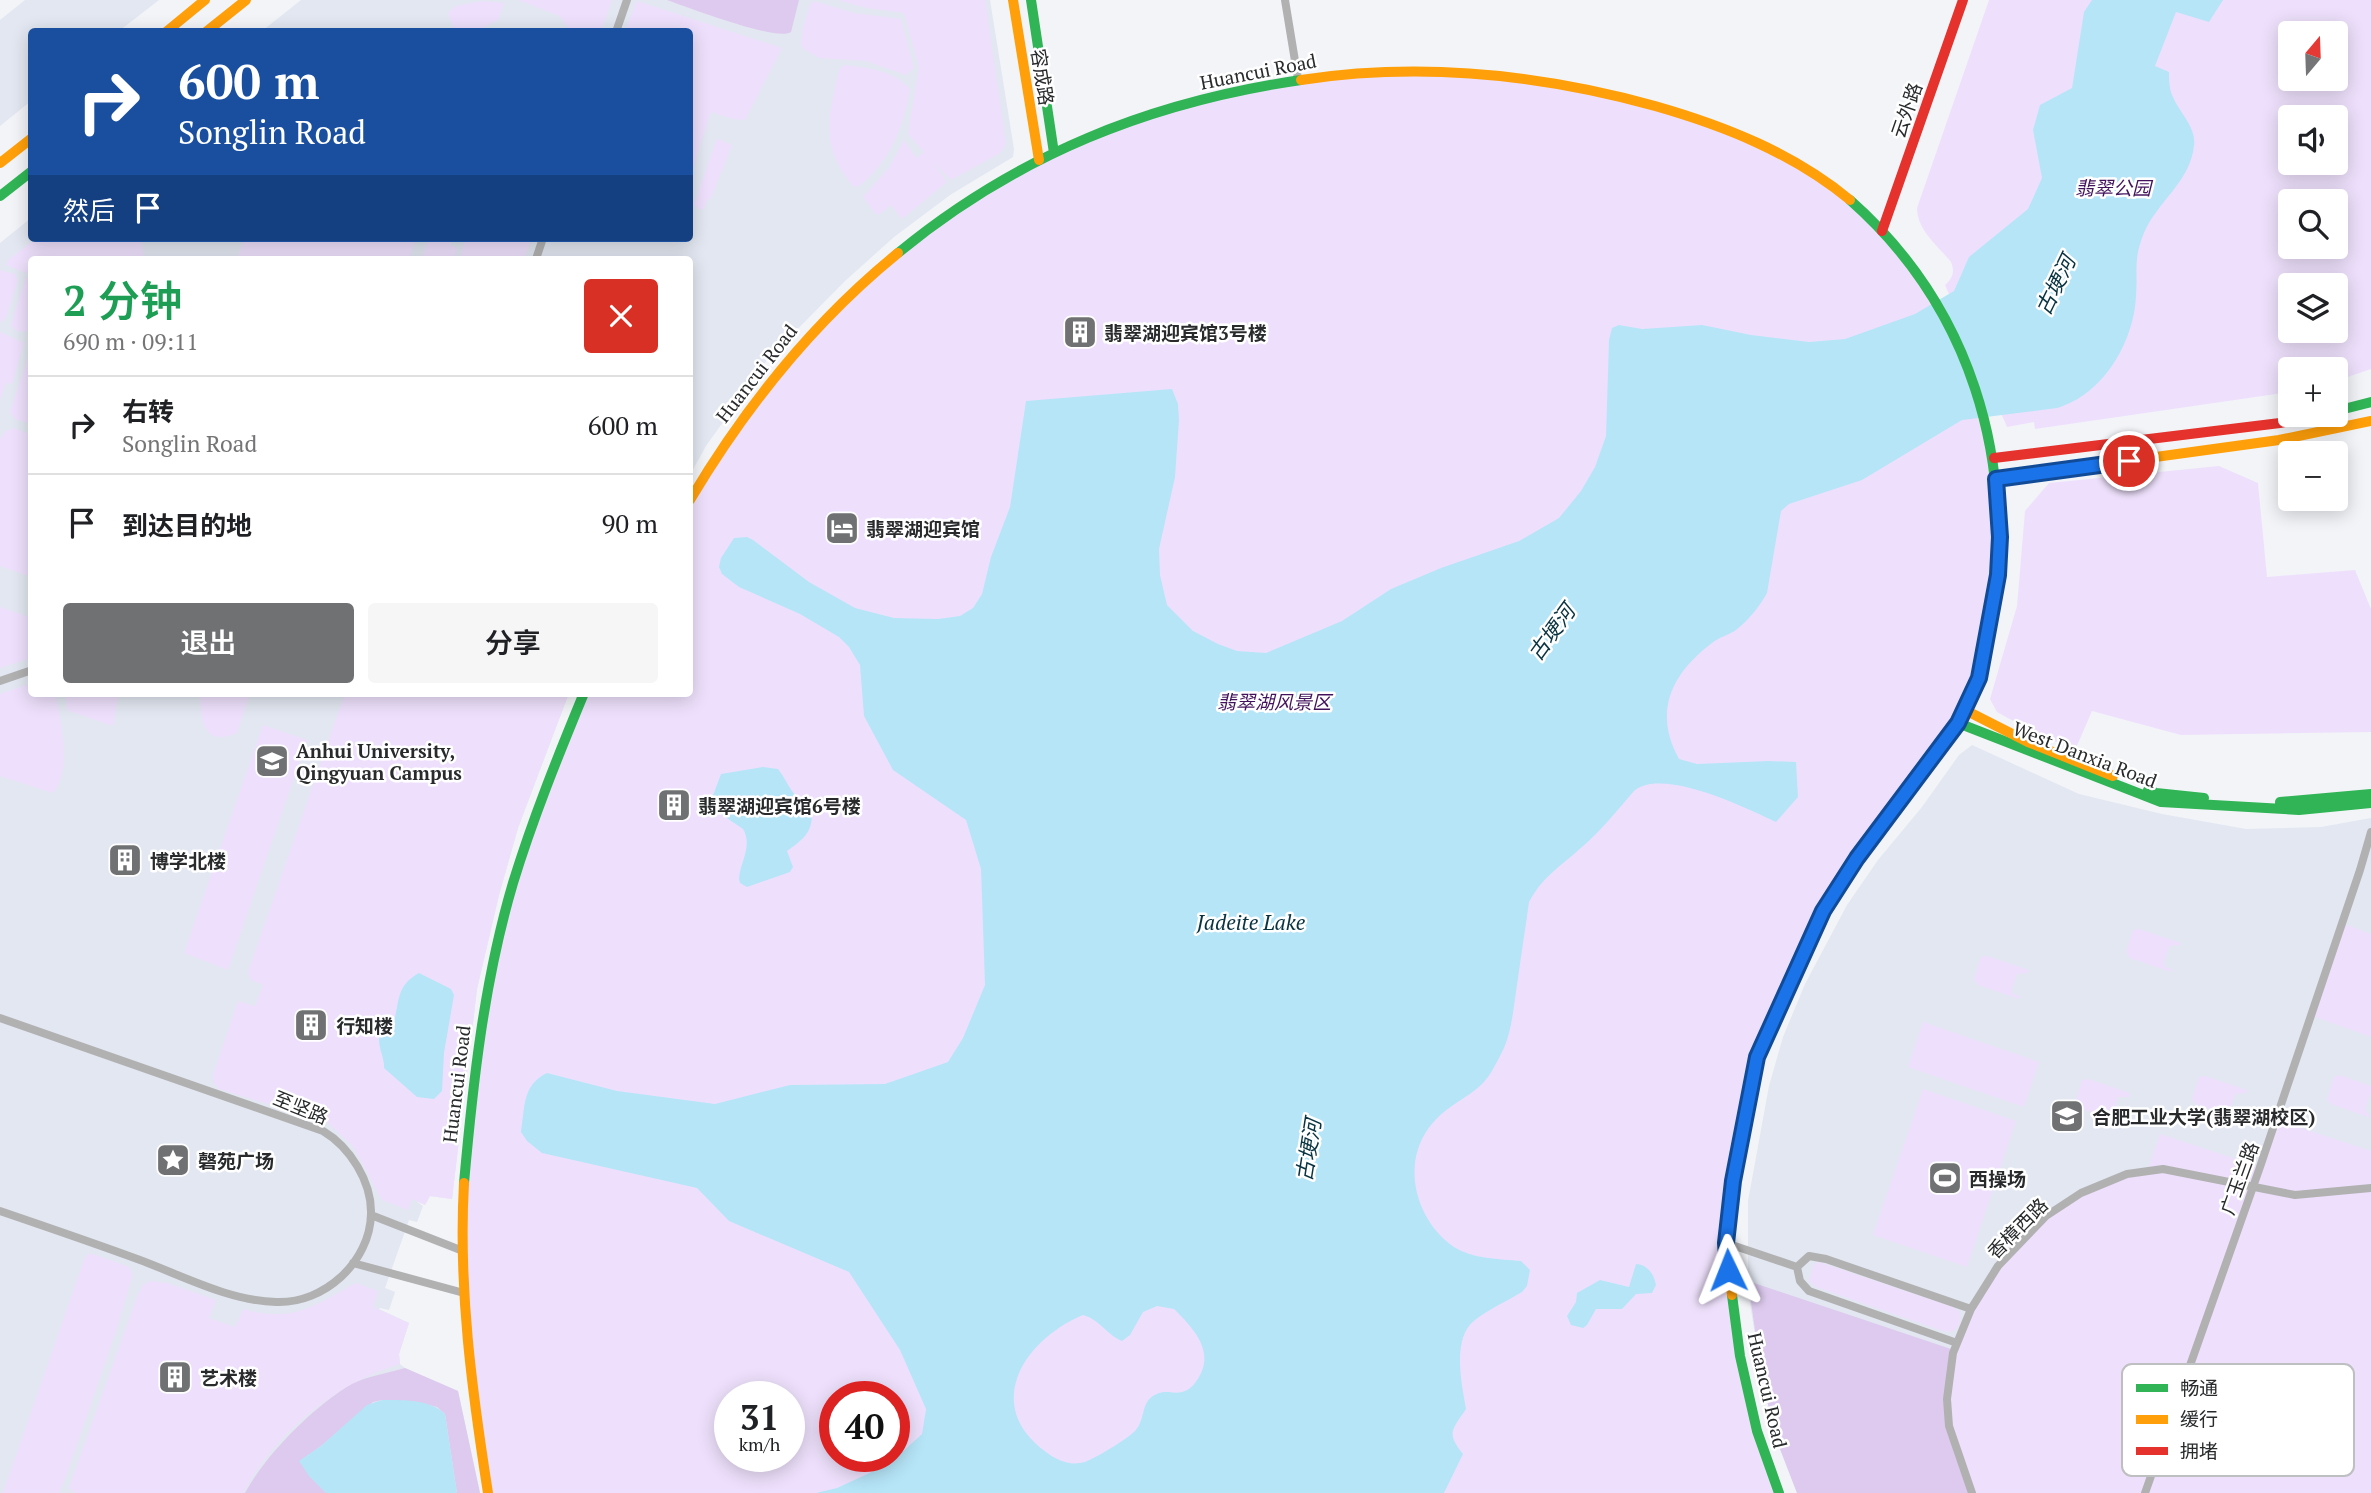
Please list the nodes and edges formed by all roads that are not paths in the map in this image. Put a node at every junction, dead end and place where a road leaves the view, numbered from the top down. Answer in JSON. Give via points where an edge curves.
{"nodes":[{"id":1,"x":205,"y":0,"type":"edge"},
{"id":2,"x":246,"y":0,"type":"edge"},
{"id":3,"x":627,"y":0,"type":"edge"},
{"id":4,"x":1013,"y":0,"type":"edge"},
{"id":5,"x":1031,"y":0,"type":"edge"},
{"id":6,"x":1285,"y":0,"type":"edge"},
{"id":7,"x":1963,"y":0,"type":"edge"},
{"id":8,"x":171,"y":28,"type":"edge"},
{"id":9,"x":211,"y":28,"type":"edge"},
{"id":10,"x":616,"y":28,"type":"edge"},
{"id":11,"x":1298,"y":79,"type":"junction"},
{"id":12,"x":28,"y":141,"type":"edge"},
{"id":13,"x":1054,"y":153,"type":"junction"},
{"id":14,"x":1039,"y":160,"type":"junction"},
{"id":15,"x":0,"y":163,"type":"edge"},
{"id":16,"x":28,"y":174,"type":"edge"},
{"id":17,"x":0,"y":197,"type":"edge"},
{"id":18,"x":1882,"y":231,"type":"junction"},
{"id":19,"x":2370,"y":403,"type":"edge"},
{"id":20,"x":2348,"y":408,"type":"edge"},
{"id":21,"x":2371,"y":421,"type":"edge"},
{"id":22,"x":2278,"y":423,"type":"edge"},
{"id":23,"x":1994,"y":458,"type":"junction"},
{"id":24,"x":1996,"y":479,"type":"junction"},
{"id":25,"x":693,"y":495,"type":"edge"},
{"id":26,"x":28,"y":671,"type":"edge"},
{"id":27,"x":0,"y":681,"type":"edge"},
{"id":28,"x":582,"y":697,"type":"edge"},
{"id":29,"x":1965,"y":710,"type":"junction"},
{"id":30,"x":1958,"y":723,"type":"junction"},
{"id":31,"x":2371,"y":794,"type":"edge"},
{"id":32,"x":2371,"y":803,"type":"edge"},
{"id":33,"x":2371,"y":832,"type":"edge"},
{"id":34,"x":0,"y":1018,"type":"edge"},
{"id":35,"x":2251,"y":1187,"type":"junction"},
{"id":36,"x":2371,"y":1188,"type":"edge"},
{"id":37,"x":0,"y":1211,"type":"edge"},
{"id":38,"x":371,"y":1215,"type":"junction"},
{"id":39,"x":1726,"y":1243,"type":"junction"},
{"id":40,"x":463,"y":1251,"type":"junction"},
{"id":41,"x":353,"y":1263,"type":"junction"},
{"id":42,"x":1797,"y":1267,"type":"junction"},
{"id":43,"x":464,"y":1293,"type":"junction"},
{"id":44,"x":1971,"y":1309,"type":"junction"},
{"id":45,"x":1957,"y":1343,"type":"junction"},
{"id":46,"x":2190,"y":1364,"type":"edge"},
{"id":47,"x":2151,"y":1476,"type":"edge"},
{"id":48,"x":488,"y":1493,"type":"edge"},
{"id":49,"x":1779,"y":1493,"type":"edge"},
{"id":50,"x":1972,"y":1493,"type":"edge"},
{"id":51,"x":2145,"y":1493,"type":"edge"}],
"edges":[{"from":1,"to":8,"type":"street"},
{"from":2,"to":9,"type":"street"},
{"from":3,"to":10,"type":"street"},
{"from":4,"to":14,"type":"street","name":"容成路"},
{"from":5,"to":13,"type":"street","name":"容成路"},
{"from":6,"to":11,"type":"street"},
{"from":7,"to":18,"type":"street","name":"云外路"},
{"from":11,"to":13,"type":"street","name":"Huancui Road","via":[[1165,109]]},
{"from":11,"to":18,"type":"street","name":"Huancui Road","via":[[1371,71],[1462,71],[1544,80],[1628,97],[1706,122],[1798,163],[1850,200]]},
{"from":12,"to":15,"type":"street"},
{"from":13,"to":14,"type":"street","name":"Huancui Road"},
{"from":14,"to":25,"type":"street","name":"Huancui Road","via":[[955,208],[832,311],[755,399]]},
{"from":16,"to":17,"type":"street"},
{"from":18,"to":23,"type":"street","name":"Huancui Road","via":[[1923,284],[1955,339],[1969,369]]},
{"from":19,"to":20,"type":"street"},
{"from":19,"to":21,"type":"street"},
{"from":21,"to":24,"type":"street","via":[[2279,440]]},
{"from":22,"to":23,"type":"street"},
{"from":23,"to":24,"type":"street","name":"Huancui Road"},
{"from":24,"to":29,"type":"street","name":"Huancui Road","via":[[1998,575],[1979,678]]},
{"from":26,"to":27,"type":"street"},
{"from":28,"to":40,"type":"street","name":"Huancui Road","via":[[529,831],[491,968],[472,1078]]},
{"from":29,"to":30,"type":"street","name":"Huancui Road"},
{"from":29,"to":31,"type":"street","name":"West Danxia Road","via":[[2028,742],[2156,793],[2290,803]]},
{"from":30,"to":32,"type":"street","name":"West Danxia Road","via":[[2161,802],[2300,810]]},
{"from":30,"to":39,"type":"street","name":"Huancui Road","via":[[1857,858],[1816,923],[1757,1057]]},
{"from":33,"to":35,"type":"street","name":"广玉兰路"},
{"from":34,"to":38,"type":"street","name":"至坚路","via":[[323,1131],[357,1166],[369,1193]]},
{"from":35,"to":36,"type":"street","name":"香樟西路","via":[[2295,1195]]},
{"from":35,"to":44,"type":"street","name":"香樟西路","via":[[2162,1169],[2127,1174],[2081,1194],[2046,1216],[1998,1266]]},
{"from":35,"to":46,"type":"street","name":"广玉兰路"},
{"from":37,"to":41,"type":"street","name":"至坚路","via":[[256,1301],[279,1303],[316,1295]]},
{"from":38,"to":40,"type":"street"},
{"from":38,"to":41,"type":"street","name":"至坚路","via":[[370,1234]]},
{"from":39,"to":42,"type":"street"},
{"from":39,"to":49,"type":"street","name":"Huancui Road","via":[[1740,1356],[1756,1431]]},
{"from":40,"to":43,"type":"street","name":"Huancui Road"},
{"from":41,"to":43,"type":"street"},
{"from":42,"to":44,"type":"street","via":[[1809,1256],[1826,1259]]},
{"from":42,"to":45,"type":"street","via":[[1800,1282],[1809,1291]]},
{"from":43,"to":48,"type":"street","name":"Huancui Road","via":[[472,1396]]},
{"from":44,"to":45,"type":"street","name":"香樟西路"},
{"from":45,"to":50,"type":"street","name":"香樟西路","via":[[1949,1377],[1949,1426]]},
{"from":47,"to":51,"type":"street","name":"广玉兰路"}]}
